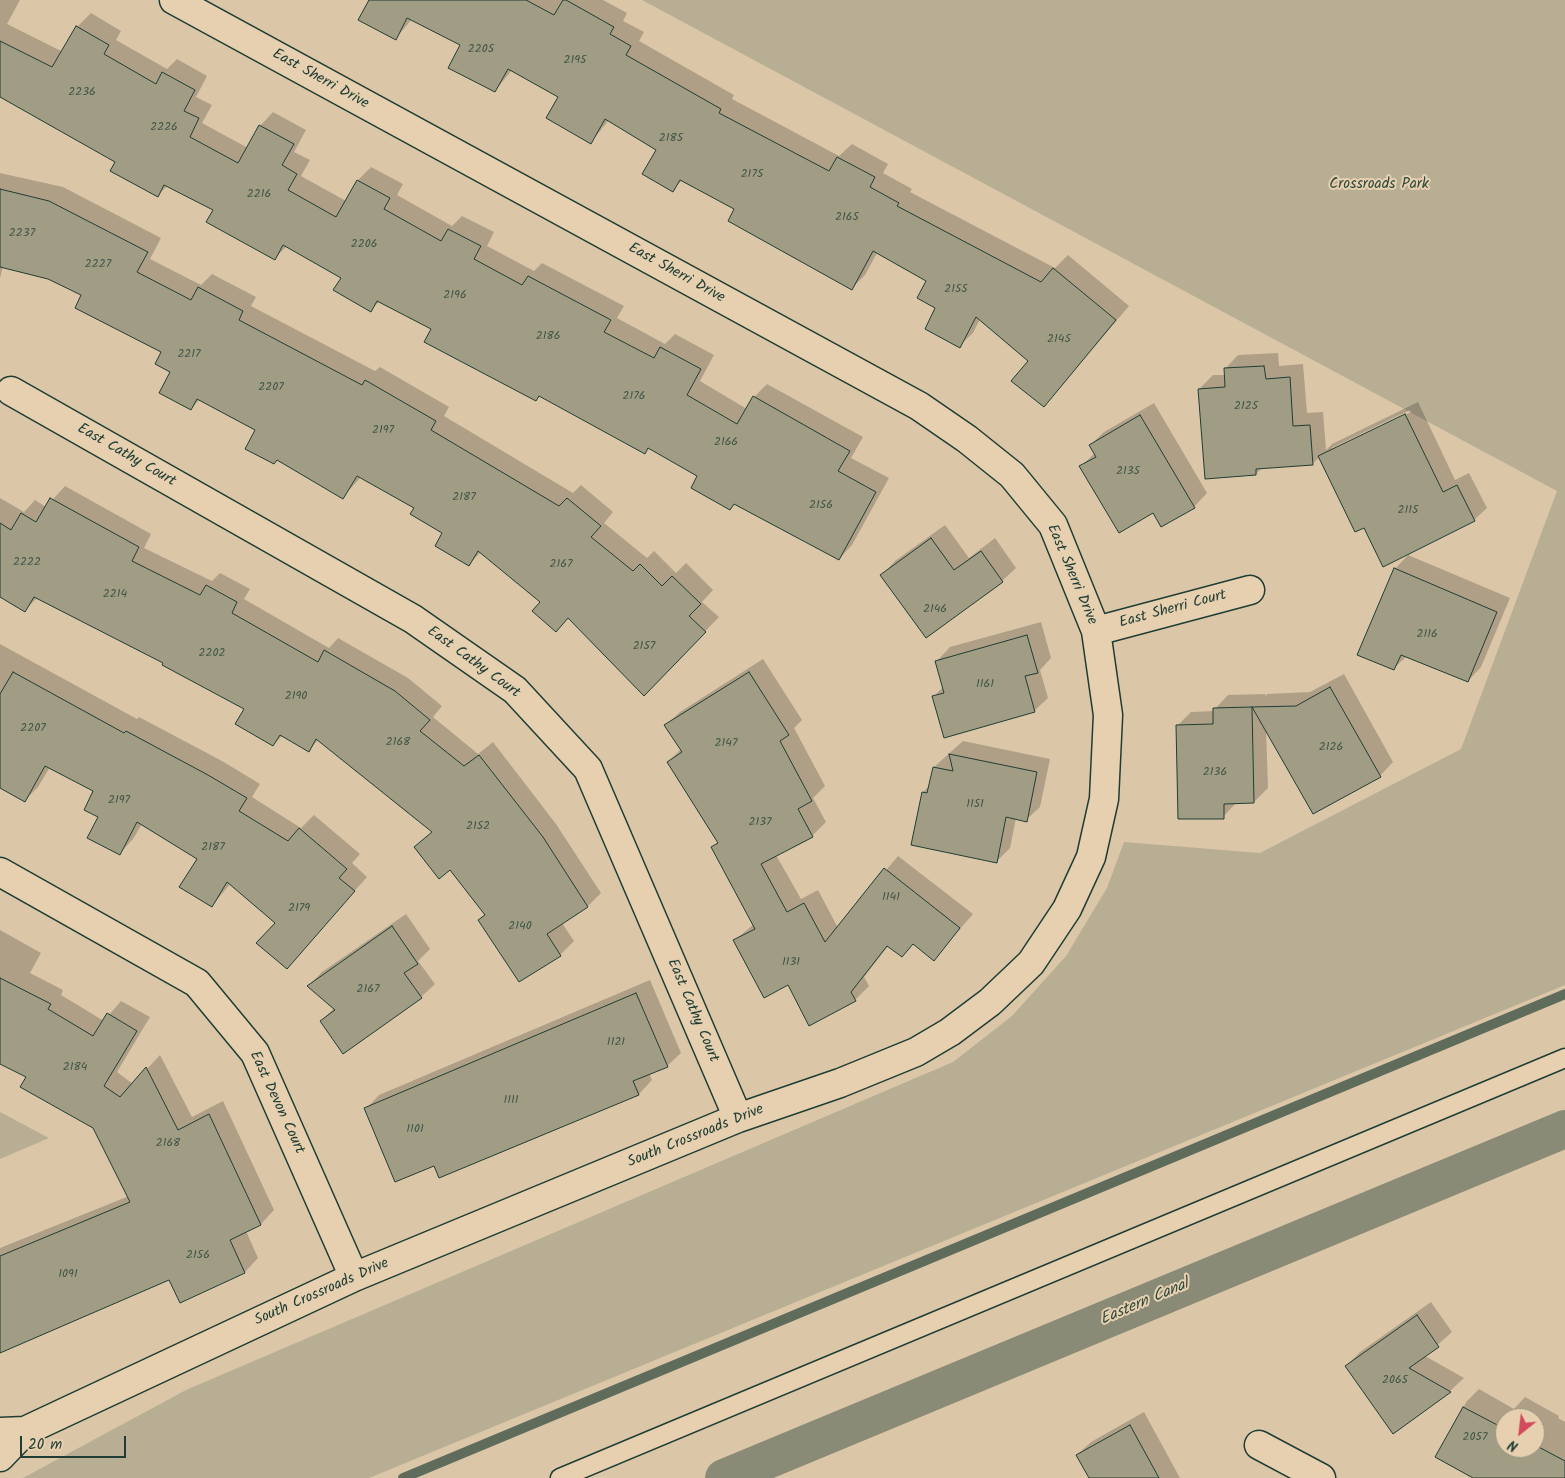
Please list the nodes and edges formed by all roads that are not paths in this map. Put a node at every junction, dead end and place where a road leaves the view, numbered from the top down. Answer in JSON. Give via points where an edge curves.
{"nodes":[{"id":1,"x":174,"y":0,"type":"edge"},
{"id":2,"x":11,"y":391,"type":"dead end"},
{"id":3,"x":1250,"y":590,"type":"dead end"},
{"id":4,"x":1096,"y":631,"type":"junction"},
{"id":5,"x":0,"y":872,"type":"edge"},
{"id":6,"x":1565,"y":1058,"type":"edge"},
{"id":7,"x":738,"y":1118,"type":"junction"},
{"id":8,"x":354,"y":1277,"type":"junction"},
{"id":9,"x":12,"y":1432,"type":"edge"},
{"id":10,"x":1259,"y":1445,"type":"dead end"},
{"id":11,"x":0,"y":1457,"type":"edge"},
{"id":12,"x":560,"y":1478,"type":"edge"},
{"id":13,"x":1321,"y":1478,"type":"edge"}],
"edges":[{"from":1,"to":4,"type":"street","name":"East Sherri Drive","via":[[910,401],[967,439],[1012,475],[1052,525]]},
{"from":2,"to":7,"type":"street","name":"East Cathy Court","via":[[413,619],[515,690],[588,769]]},
{"from":3,"to":4,"type":"street","name":"East Sherri Court"},
{"from":4,"to":7,"type":"street","name":"South Crossroads Drive","via":[[1108,714],[1104,799],[1091,857],[1067,909],[1031,963],[990,1002],[916,1052],[840,1083]]},
{"from":5,"to":8,"type":"street","name":"East Devon Court","via":[[197,983],[255,1053]]},
{"from":6,"to":12,"type":"lane"},
{"from":7,"to":8,"type":"street","name":"South Crossroads Drive"},
{"from":8,"to":9,"type":"street","name":"South Crossroads Drive"},
{"from":9,"to":11,"type":"street","name":"South Crossroads Drive"},
{"from":10,"to":13,"type":"street"}]}
